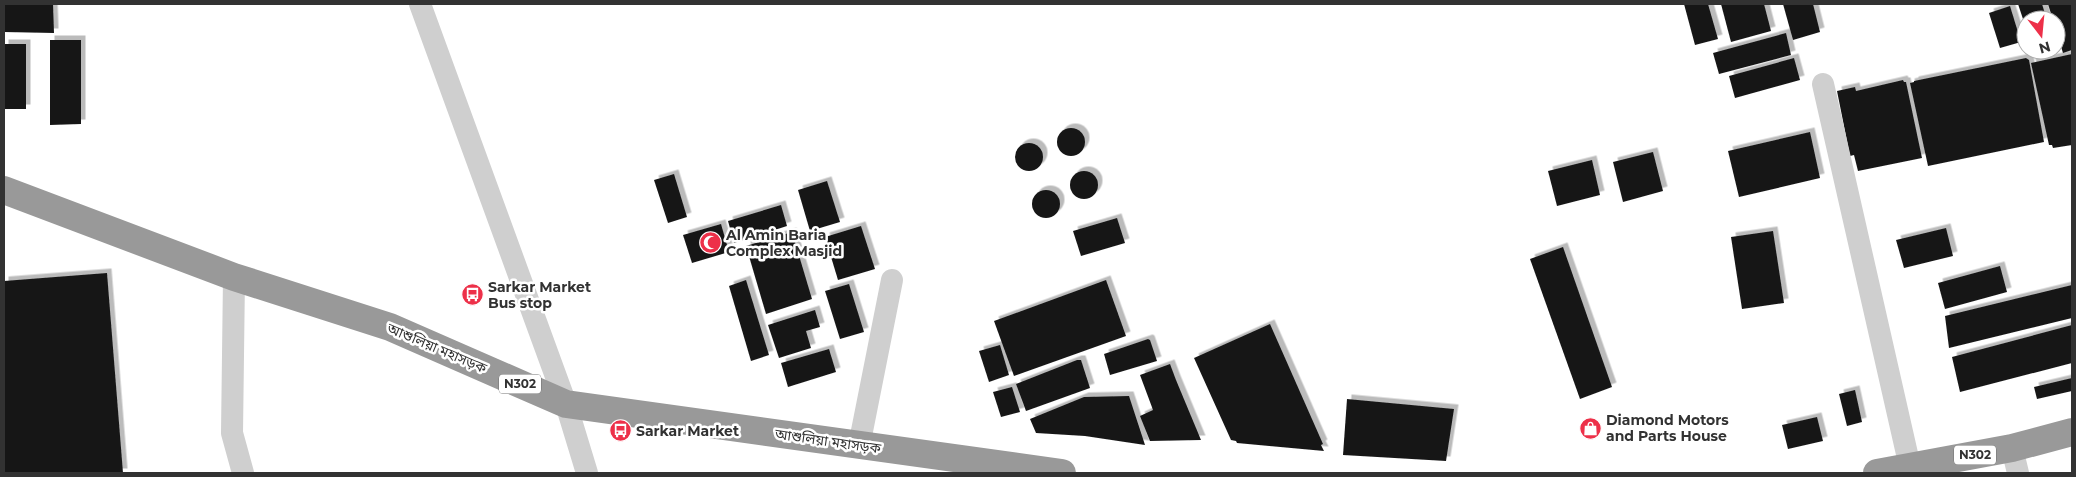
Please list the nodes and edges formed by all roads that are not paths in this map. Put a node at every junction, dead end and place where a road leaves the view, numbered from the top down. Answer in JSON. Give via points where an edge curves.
{"nodes":[{"id":1,"x":420,"y":4,"type":"edge"},
{"id":2,"x":1823,"y":84,"type":"dead end"},
{"id":3,"x":4,"y":190,"type":"edge"},
{"id":4,"x":234,"y":277,"type":"junction"},
{"id":5,"x":892,"y":280,"type":"dead end"},
{"id":6,"x":566,"y":404,"type":"junction"},
{"id":7,"x":2072,"y":432,"type":"edge"},
{"id":8,"x":859,"y":446,"type":"junction"},
{"id":9,"x":2015,"y":461,"type":"edge"},
{"id":10,"x":1910,"y":467,"type":"junction"},
{"id":11,"x":243,"y":473,"type":"edge"},
{"id":12,"x":587,"y":473,"type":"edge"},
{"id":13,"x":1062,"y":473,"type":"edge"},
{"id":14,"x":1877,"y":473,"type":"edge"}],
"edges":[{"from":1,"to":6,"type":"street"},
{"from":2,"to":10,"type":"street"},
{"from":3,"to":4,"type":"highway","name":"আশুলিয়া মহাসড়ক","number":"N302"},
{"from":4,"to":6,"type":"highway","name":"আশুলিয়া মহাসড়ক","number":"N302","via":[[390,328]]},
{"from":4,"to":11,"type":"street","via":[[232,432]]},
{"from":5,"to":8,"type":"street"},
{"from":6,"to":8,"type":"highway","name":"আশুলিয়া মহাসড়ক","number":"N302"},
{"from":6,"to":12,"type":"street"},
{"from":7,"to":9,"type":"highway","number":"N302"},
{"from":8,"to":13,"type":"highway","name":"আশুলিয়া মহাসড়ক","number":"N302"},
{"from":9,"to":10,"type":"highway","number":"N302"},
{"from":10,"to":14,"type":"highway","number":"N302"}]}
